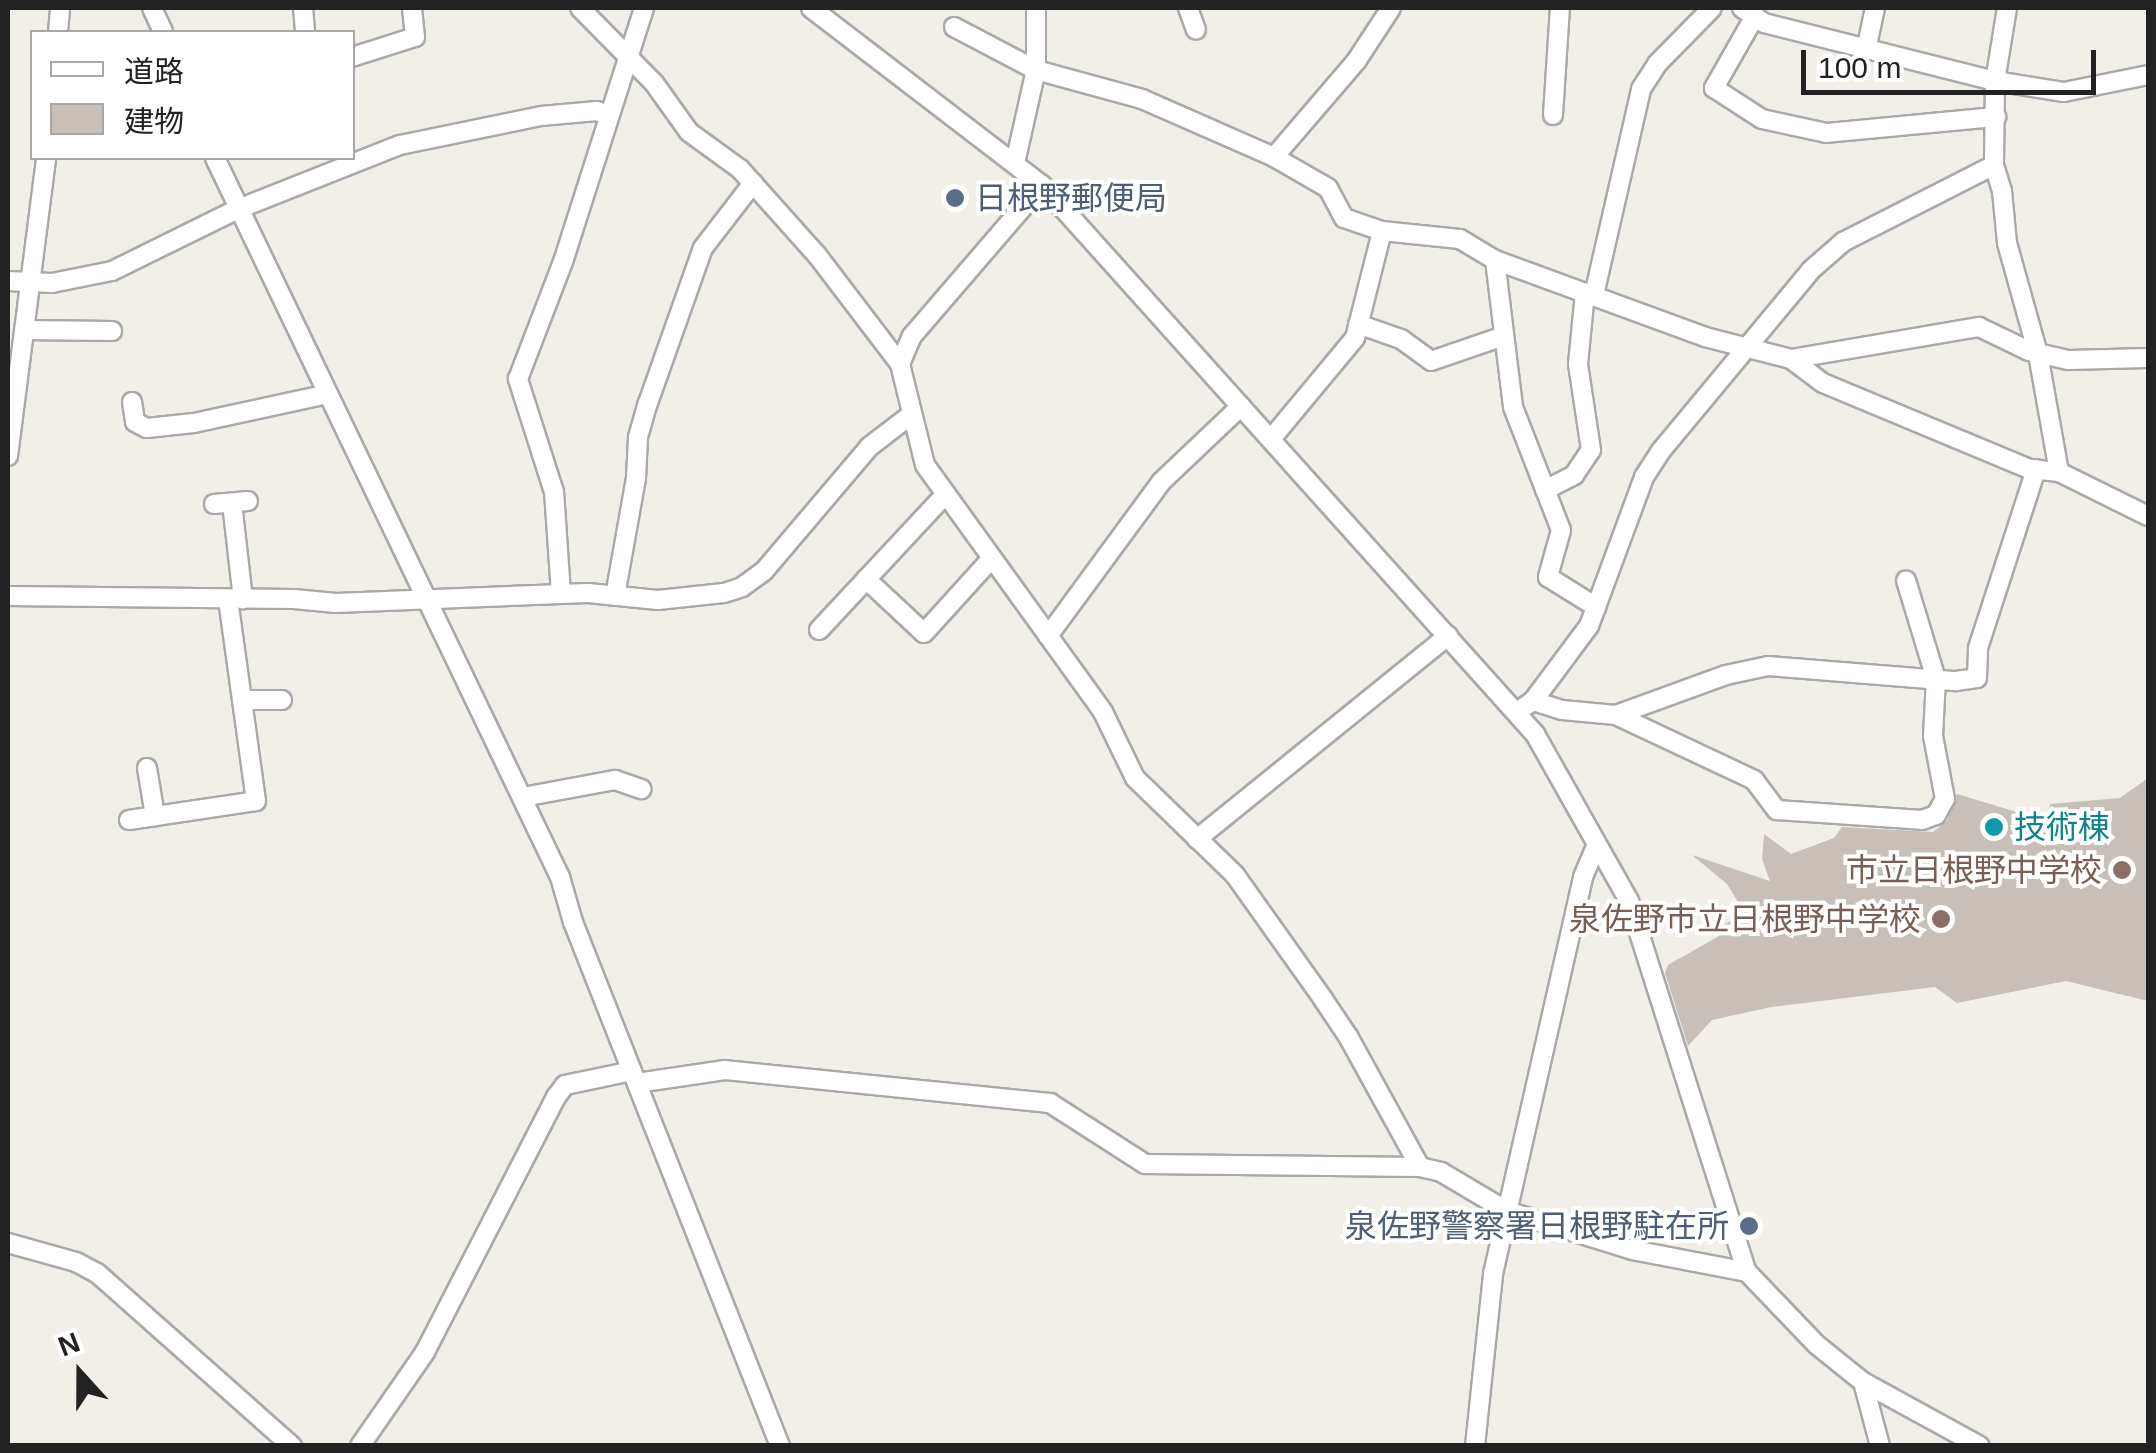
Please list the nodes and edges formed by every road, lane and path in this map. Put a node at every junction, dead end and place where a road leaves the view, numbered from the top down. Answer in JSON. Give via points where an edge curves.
{"nodes":[{"id":1,"x":412,"y":8,"type":"edge"},
{"id":2,"x":580,"y":8,"type":"edge"},
{"id":3,"x":644,"y":8,"type":"edge"},
{"id":4,"x":811,"y":8,"type":"edge"},
{"id":5,"x":1036,"y":8,"type":"edge"},
{"id":6,"x":1188,"y":8,"type":"edge"},
{"id":7,"x":1392,"y":8,"type":"edge"},
{"id":8,"x":1560,"y":8,"type":"edge"},
{"id":9,"x":1712,"y":8,"type":"edge"},
{"id":10,"x":1874,"y":8,"type":"edge"},
{"id":11,"x":2007,"y":8,"type":"edge"},
{"id":12,"x":1749,"y":12,"type":"edge"},
{"id":13,"x":954,"y":27,"type":"dead end"},
{"id":14,"x":1196,"y":30,"type":"dead end"},
{"id":15,"x":1866,"y":50,"type":"junction"},
{"id":16,"x":355,"y":56,"type":"edge"},
{"id":17,"x":626,"y":56,"type":"junction"},
{"id":18,"x":1036,"y":70,"type":"junction"},
{"id":19,"x":2148,"y":74,"type":"edge"},
{"id":20,"x":1995,"y":82,"type":"junction"},
{"id":21,"x":608,"y":115,"type":"junction"},
{"id":22,"x":1553,"y":115,"type":"dead end"},
{"id":23,"x":1996,"y":118,"type":"junction"},
{"id":24,"x":1274,"y":157,"type":"junction"},
{"id":25,"x":46,"y":160,"type":"edge"},
{"id":26,"x":217,"y":160,"type":"edge"},
{"id":27,"x":1015,"y":163,"type":"junction"},
{"id":28,"x":1994,"y":166,"type":"junction"},
{"id":29,"x":752,"y":183,"type":"junction"},
{"id":30,"x":1042,"y":186,"type":"junction"},
{"id":31,"x":238,"y":209,"type":"junction"},
{"id":32,"x":1382,"y":231,"type":"junction"},
{"id":33,"x":1495,"y":260,"type":"junction"},
{"id":34,"x":8,"y":280,"type":"edge"},
{"id":35,"x":30,"y":283,"type":"junction"},
{"id":36,"x":1589,"y":294,"type":"junction"},
{"id":37,"x":1358,"y":324,"type":"junction"},
{"id":38,"x":24,"y":330,"type":"junction"},
{"id":39,"x":112,"y":331,"type":"dead end"},
{"id":40,"x":1504,"y":336,"type":"junction"},
{"id":41,"x":1749,"y":346,"type":"junction"},
{"id":42,"x":2038,"y":354,"type":"junction"},
{"id":43,"x":2148,"y":358,"type":"edge"},
{"id":44,"x":1791,"y":359,"type":"junction"},
{"id":45,"x":900,"y":364,"type":"junction"},
{"id":46,"x":328,"y":394,"type":"junction"},
{"id":47,"x":132,"y":402,"type":"dead end"},
{"id":48,"x":1241,"y":406,"type":"junction"},
{"id":49,"x":912,"y":414,"type":"junction"},
{"id":50,"x":1271,"y":439,"type":"junction"},
{"id":51,"x":8,"y":456,"type":"edge"},
{"id":52,"x":2036,"y":470,"type":"junction"},
{"id":53,"x":2059,"y":472,"type":"junction"},
{"id":54,"x":1545,"y":490,"type":"junction"},
{"id":55,"x":946,"y":494,"type":"junction"},
{"id":56,"x":231,"y":502,"type":"dead end"},
{"id":57,"x":2148,"y":516,"type":"edge"},
{"id":58,"x":992,"y":558,"type":"junction"},
{"id":59,"x":866,"y":579,"type":"junction"},
{"id":60,"x":1906,"y":580,"type":"dead end"},
{"id":61,"x":561,"y":594,"type":"junction"},
{"id":62,"x":8,"y":596,"type":"edge"},
{"id":63,"x":615,"y":596,"type":"junction"},
{"id":64,"x":236,"y":600,"type":"junction"},
{"id":65,"x":428,"y":600,"type":"junction"},
{"id":66,"x":1596,"y":608,"type":"junction"},
{"id":67,"x":819,"y":630,"type":"dead end"},
{"id":68,"x":1048,"y":636,"type":"junction"},
{"id":69,"x":1448,"y":636,"type":"junction"},
{"id":70,"x":1936,"y":679,"type":"junction"},
{"id":71,"x":243,"y":700,"type":"junction"},
{"id":72,"x":282,"y":700,"type":"dead end"},
{"id":73,"x":1533,"y":701,"type":"junction"},
{"id":74,"x":1516,"y":712,"type":"junction"},
{"id":75,"x":1616,"y":715,"type":"junction"},
{"id":76,"x":147,"y":768,"type":"dead end"},
{"id":77,"x":641,"y":789,"type":"dead end"},
{"id":78,"x":523,"y":797,"type":"junction"},
{"id":79,"x":155,"y":816,"type":"junction"},
{"id":80,"x":129,"y":820,"type":"dead end"},
{"id":81,"x":1197,"y":839,"type":"junction"},
{"id":82,"x":1596,"y":846,"type":"junction"},
{"id":83,"x":634,"y":1077,"type":"junction"},
{"id":84,"x":1420,"y":1167,"type":"junction"},
{"id":85,"x":1508,"y":1210,"type":"junction"},
{"id":86,"x":8,"y":1243,"type":"edge"},
{"id":87,"x":1748,"y":1272,"type":"junction"},
{"id":88,"x":1863,"y":1382,"type":"junction"},
{"id":89,"x":292,"y":1446,"type":"edge"},
{"id":90,"x":360,"y":1446,"type":"edge"},
{"id":91,"x":780,"y":1446,"type":"edge"},
{"id":92,"x":1474,"y":1446,"type":"edge"},
{"id":93,"x":1880,"y":1446,"type":"edge"},
{"id":94,"x":1980,"y":1446,"type":"edge"}],
"edges":[{"from":1,"to":16,"type":"street","via":[[415,36]]},
{"from":2,"to":17,"type":"street"},
{"from":3,"to":17,"type":"street"},
{"from":4,"to":27,"type":"street"},
{"from":5,"to":18,"type":"street"},
{"from":6,"to":14,"type":"street"},
{"from":7,"to":24,"type":"street"},
{"from":8,"to":22,"type":"street"},
{"from":9,"to":36,"type":"street","via":[[1640,89]]},
{"from":10,"to":15,"type":"street"},
{"from":11,"to":20,"type":"street"},
{"from":12,"to":15,"type":"street"},
{"from":12,"to":23,"type":"street","via":[[1714,88],[1762,120],[1826,133]]},
{"from":13,"to":18,"type":"street"},
{"from":15,"to":20,"type":"street"},
{"from":17,"to":21,"type":"street"},
{"from":17,"to":29,"type":"street","via":[[689,132]]},
{"from":18,"to":24,"type":"street","via":[[1142,99]]},
{"from":18,"to":27,"type":"street"},
{"from":19,"to":20,"type":"street","via":[[2064,92]]},
{"from":20,"to":23,"type":"street"},
{"from":21,"to":31,"type":"street","via":[[541,116],[400,145]]},
{"from":21,"to":61,"type":"street","via":[[518,379],[554,492]]},
{"from":23,"to":28,"type":"street"},
{"from":24,"to":32,"type":"street","via":[[1328,188],[1344,218]]},
{"from":25,"to":35,"type":"street"},
{"from":26,"to":31,"type":"street"},
{"from":27,"to":30,"type":"street"},
{"from":28,"to":41,"type":"street","via":[[1843,242]]},
{"from":28,"to":42,"type":"street"},
{"from":29,"to":45,"type":"street"},
{"from":29,"to":63,"type":"street","via":[[703,248],[648,403]]},
{"from":30,"to":45,"type":"street","via":[[912,336]]},
{"from":30,"to":48,"type":"street"},
{"from":31,"to":35,"type":"street","via":[[112,270]]},
{"from":31,"to":46,"type":"street"},
{"from":32,"to":33,"type":"street","via":[[1460,240]]},
{"from":32,"to":37,"type":"street"},
{"from":33,"to":36,"type":"street"},
{"from":33,"to":40,"type":"street"},
{"from":34,"to":35,"type":"street"},
{"from":35,"to":38,"type":"street"},
{"from":36,"to":41,"type":"street"},
{"from":36,"to":54,"type":"street","via":[[1578,364],[1591,450],[1574,475]]},
{"from":37,"to":40,"type":"street","via":[[1400,338],[1431,361]]},
{"from":37,"to":50,"type":"street","via":[[1355,338]]},
{"from":38,"to":39,"type":"street"},
{"from":38,"to":51,"type":"street"},
{"from":40,"to":54,"type":"street","via":[[1513,407]]},
{"from":41,"to":44,"type":"street"},
{"from":41,"to":66,"type":"street","via":[[1644,477]]},
{"from":42,"to":43,"type":"street"},
{"from":42,"to":44,"type":"street","via":[[1979,327]]},
{"from":42,"to":53,"type":"street"},
{"from":44,"to":52,"type":"street","via":[[1823,383]]},
{"from":45,"to":49,"type":"street"},
{"from":46,"to":47,"type":"street","via":[[147,428],[135,422]]},
{"from":46,"to":65,"type":"street"},
{"from":48,"to":50,"type":"street"},
{"from":48,"to":68,"type":"street","via":[[1161,482]]},
{"from":49,"to":55,"type":"street","via":[[925,465]]},
{"from":49,"to":63,"type":"street","via":[[869,448],[764,571],[742,587],[686,599]]},
{"from":50,"to":69,"type":"street"},
{"from":52,"to":53,"type":"street"},
{"from":52,"to":70,"type":"street","via":[[1978,648],[1977,678]]},
{"from":53,"to":57,"type":"street"},
{"from":54,"to":66,"type":"street","via":[[1561,530],[1548,576]]},
{"from":55,"to":58,"type":"street"},
{"from":55,"to":59,"type":"street"},
{"from":56,"to":64,"type":"street"},
{"from":58,"to":59,"type":"street","via":[[924,633]]},
{"from":58,"to":68,"type":"street"},
{"from":59,"to":67,"type":"street"},
{"from":60,"to":70,"type":"street"},
{"from":61,"to":63,"type":"street"},
{"from":61,"to":65,"type":"street"},
{"from":62,"to":64,"type":"street"},
{"from":64,"to":65,"type":"street"},
{"from":64,"to":71,"type":"street"},
{"from":65,"to":78,"type":"street"},
{"from":66,"to":73,"type":"street"},
{"from":68,"to":81,"type":"street","via":[[1102,712],[1135,778]]},
{"from":69,"to":74,"type":"street"},
{"from":69,"to":81,"type":"street"},
{"from":70,"to":75,"type":"street","via":[[1768,666]]},
{"from":70,"to":75,"type":"street","via":[[1933,736],[1945,799],[1936,815],[1922,820],[1777,810],[1754,780]]},
{"from":71,"to":72,"type":"street"},
{"from":71,"to":79,"type":"street","via":[[256,802]]},
{"from":73,"to":74,"type":"street"},
{"from":73,"to":75,"type":"street"},
{"from":74,"to":82,"type":"street","via":[[1546,749]]},
{"from":76,"to":79,"type":"street"},
{"from":77,"to":78,"type":"street","via":[[615,780]]},
{"from":78,"to":83,"type":"street"},
{"from":79,"to":80,"type":"street"},
{"from":81,"to":84,"type":"street","via":[[1235,875],[1350,1038]]},
{"from":82,"to":85,"type":"street","via":[[1583,876]]},
{"from":82,"to":87,"type":"street","via":[[1629,901]]},
{"from":83,"to":84,"type":"street","via":[[724,1070],[1010,1096],[1050,1103],[1146,1164]]},
{"from":83,"to":90,"type":"street","via":[[565,1085],[556,1097],[425,1352]]},
{"from":83,"to":91,"type":"street"},
{"from":84,"to":85,"type":"street"},
{"from":85,"to":87,"type":"street","via":[[1633,1250]]},
{"from":85,"to":92,"type":"street","via":[[1493,1274]]},
{"from":86,"to":89,"type":"street","via":[[97,1273]]},
{"from":87,"to":88,"type":"street"},
{"from":88,"to":93,"type":"street"},
{"from":88,"to":94,"type":"street"}]}
